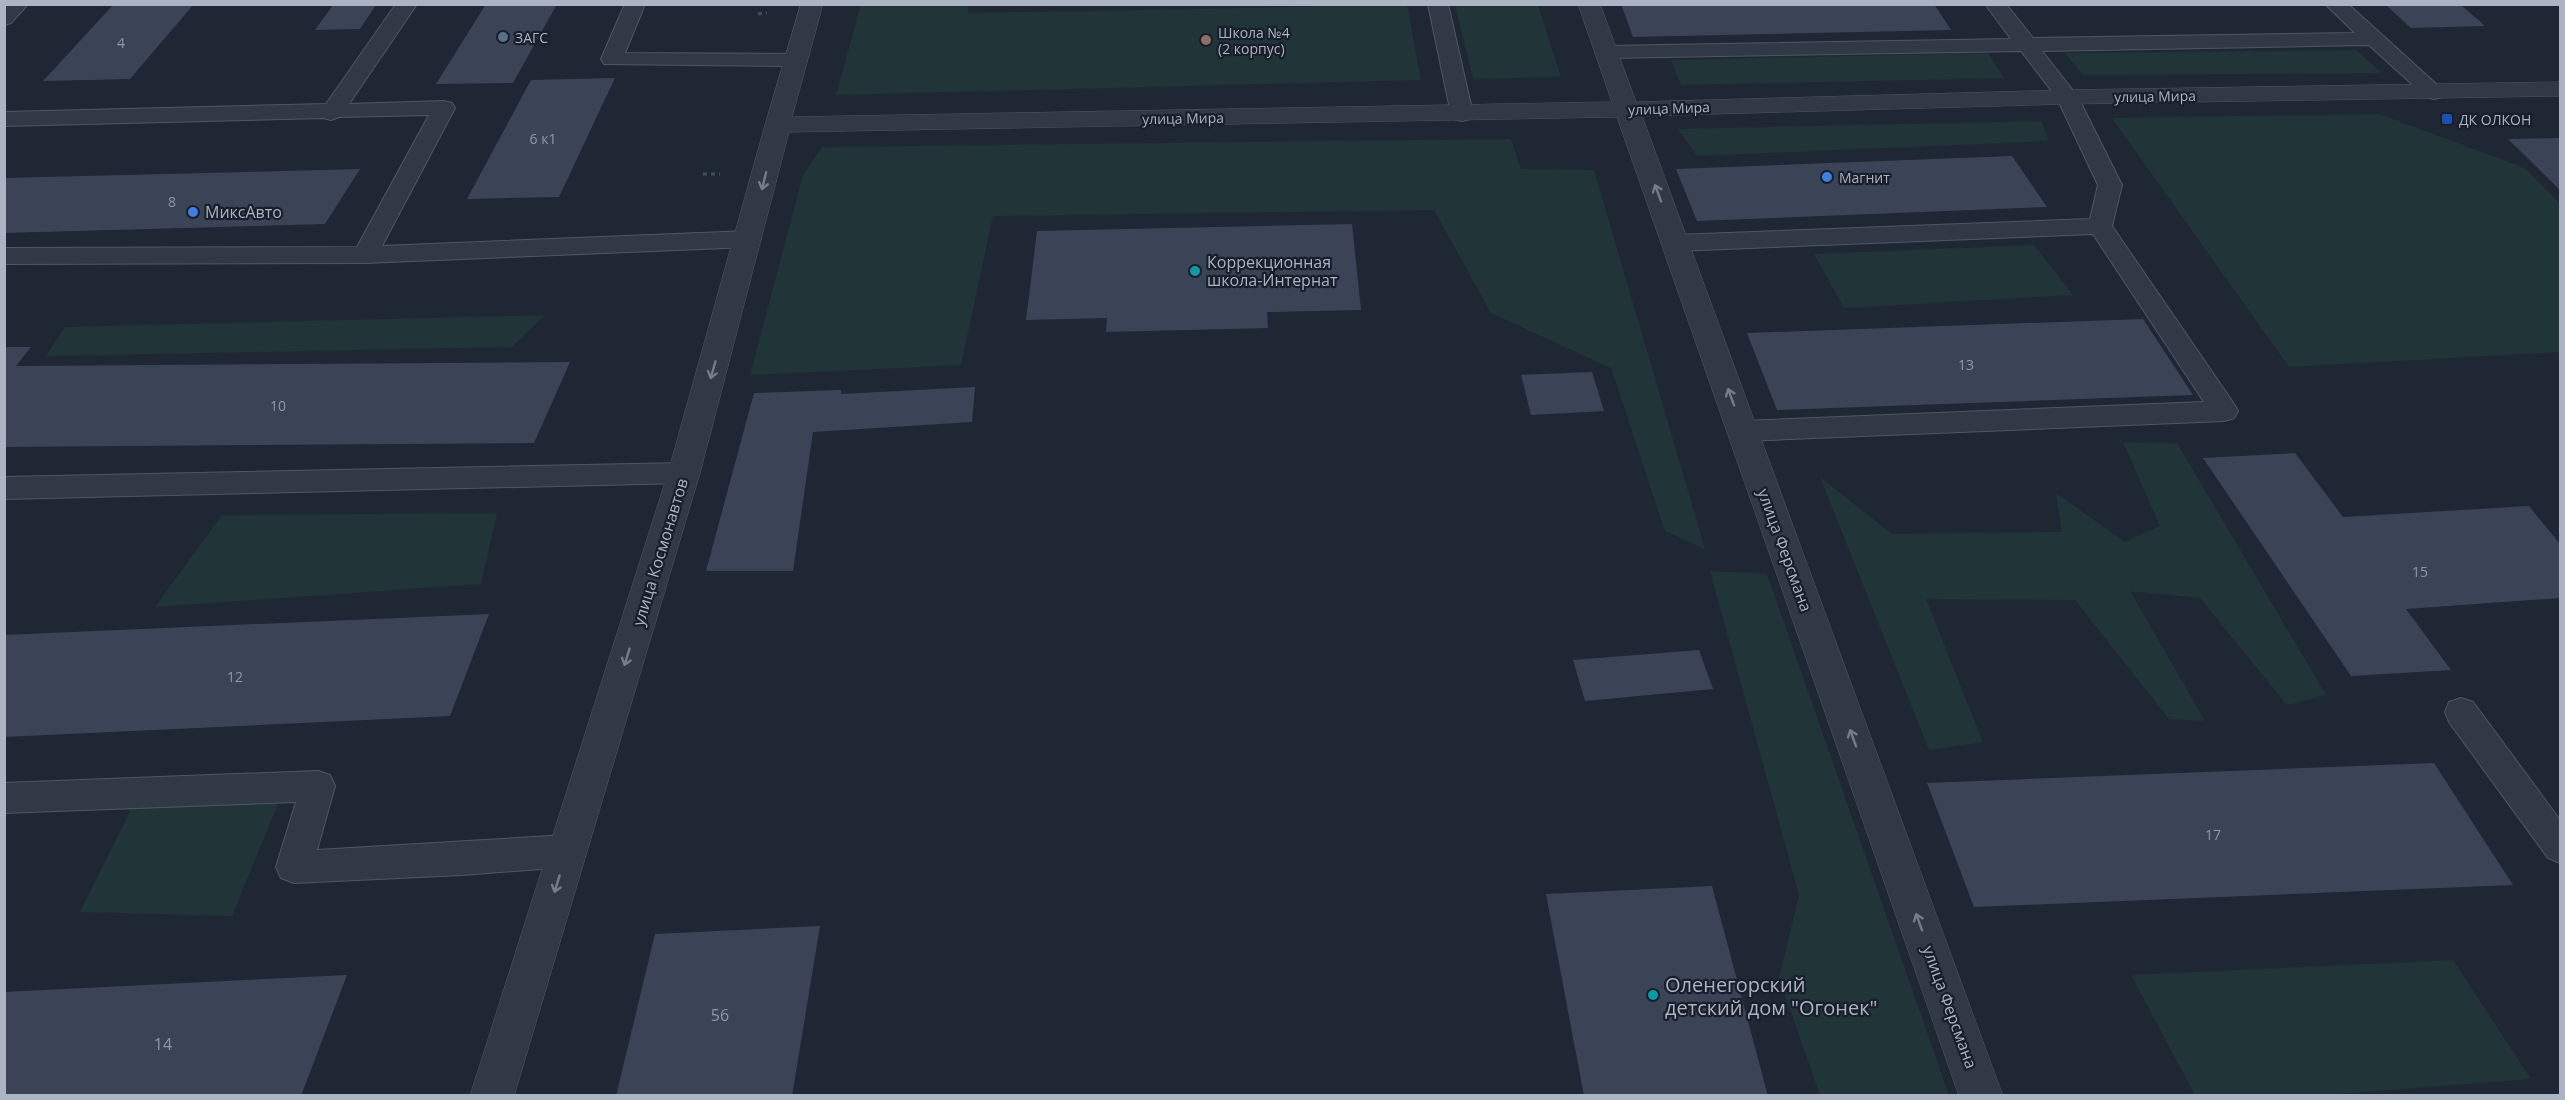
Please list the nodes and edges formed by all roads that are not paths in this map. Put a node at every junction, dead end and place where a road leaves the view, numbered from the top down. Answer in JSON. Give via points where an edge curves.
{"nodes":[{"id":1,"x":18,"y":4,"type":"edge"},
{"id":2,"x":407,"y":4,"type":"edge"},
{"id":3,"x":635,"y":4,"type":"edge"},
{"id":4,"x":812,"y":4,"type":"edge"},
{"id":5,"x":1438,"y":4,"type":"edge"},
{"id":6,"x":1589,"y":4,"type":"edge"},
{"id":7,"x":1995,"y":4,"type":"edge"},
{"id":8,"x":2335,"y":4,"type":"edge"},
{"id":9,"x":4,"y":19,"type":"edge"},
{"id":10,"x":2374,"y":39,"type":"junction"},
{"id":11,"x":2025,"y":44,"type":"junction"},
{"id":12,"x":1606,"y":52,"type":"junction"},
{"id":13,"x":795,"y":60,"type":"junction"},
{"id":14,"x":2560,"y":89,"type":"edge"},
{"id":15,"x":2434,"y":92,"type":"junction"},
{"id":16,"x":2067,"y":97,"type":"junction"},
{"id":17,"x":1628,"y":109,"type":"junction"},
{"id":18,"x":331,"y":113,"type":"junction"},
{"id":19,"x":1462,"y":114,"type":"junction"},
{"id":20,"x":4,"y":119,"type":"edge"},
{"id":21,"x":777,"y":124,"type":"junction"},
{"id":22,"x":2100,"y":226,"type":"junction"},
{"id":23,"x":749,"y":239,"type":"junction"},
{"id":24,"x":1676,"y":243,"type":"junction"},
{"id":25,"x":365,"y":255,"type":"junction"},
{"id":26,"x":4,"y":256,"type":"edge"},
{"id":27,"x":1743,"y":431,"type":"junction"},
{"id":28,"x":684,"y":473,"type":"junction"},
{"id":29,"x":4,"y":488,"type":"edge"},
{"id":30,"x":2461,"y":712,"type":"dead end"},
{"id":31,"x":4,"y":798,"type":"edge"},
{"id":32,"x":2560,"y":847,"type":"edge"},
{"id":33,"x":567,"y":851,"type":"junction"},
{"id":34,"x":492,"y":1095,"type":"edge"},
{"id":35,"x":1981,"y":1095,"type":"edge"}],
"edges":[{"from":1,"to":9,"type":"lane"},
{"from":2,"to":18,"type":"lane"},
{"from":3,"to":13,"type":"lane","via":[[612,59]]},
{"from":4,"to":13,"type":"street","name":"улица Космонавтов"},
{"from":5,"to":19,"type":"lane"},
{"from":6,"to":12,"type":"street","name":"улица Ферсмана"},
{"from":7,"to":11,"type":"lane"},
{"from":8,"to":10,"type":"lane"},
{"from":10,"to":11,"type":"lane"},
{"from":10,"to":15,"type":"lane"},
{"from":11,"to":12,"type":"lane"},
{"from":11,"to":16,"type":"lane"},
{"from":12,"to":17,"type":"street","name":"улица Ферсмана"},
{"from":13,"to":21,"type":"street","name":"улица Космонавтов"},
{"from":14,"to":15,"type":"street","name":"улица Мира"},
{"from":15,"to":16,"type":"street","name":"улица Мира"},
{"from":16,"to":17,"type":"street","name":"улица Мира"},
{"from":16,"to":22,"type":"lane","via":[[2110,185]]},
{"from":17,"to":19,"type":"street","name":"улица Мира"},
{"from":24,"to":17,"type":"street","name":"улица Ферсмана","one_way":true},
{"from":18,"to":20,"type":"lane"},
{"from":18,"to":25,"type":"lane","via":[[444,108]]},
{"from":19,"to":21,"type":"street","name":"улица Мира"},
{"from":21,"to":23,"type":"street","name":"улица Космонавтов","one_way":true},
{"from":22,"to":24,"type":"lane"},
{"from":22,"to":27,"type":"lane","via":[[2224,411]]},
{"from":23,"to":25,"type":"lane"},
{"from":23,"to":28,"type":"street","name":"улица Космонавтов","one_way":true},
{"from":27,"to":24,"type":"street","name":"улица Ферсмана","one_way":true},
{"from":25,"to":26,"type":"lane"},
{"from":35,"to":27,"type":"street","name":"улица Ферсмана","one_way":true},
{"from":28,"to":29,"type":"lane"},
{"from":28,"to":33,"type":"street","name":"улица Космонавтов","one_way":true},
{"from":30,"to":32,"type":"lane"},
{"from":31,"to":33,"type":"lane","via":[[318,786],[294,867]]},
{"from":33,"to":34,"type":"street","name":"улица Космонавтов","one_way":true}]}
